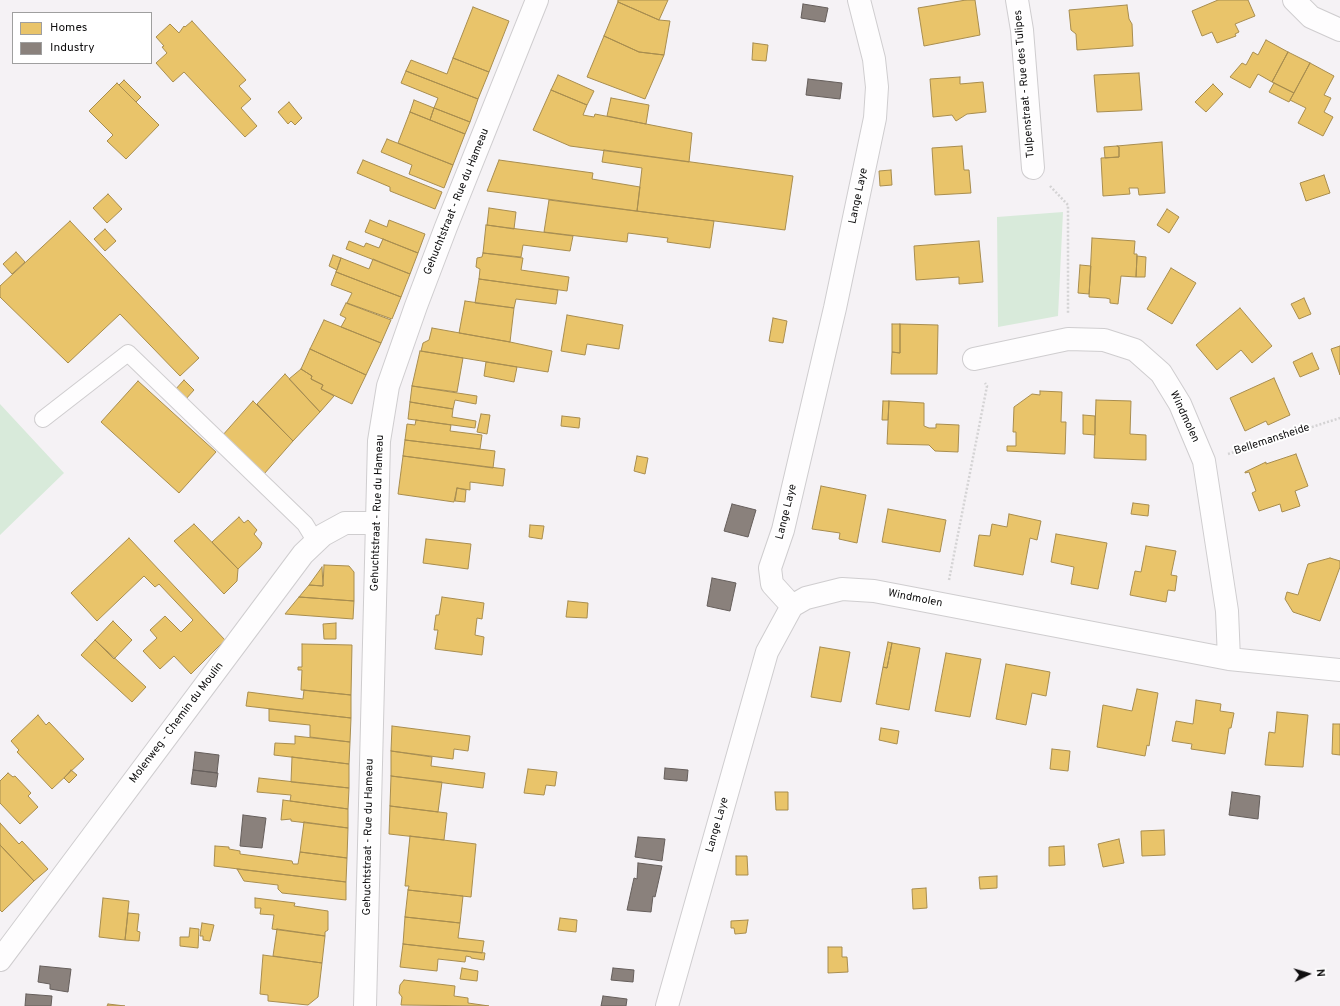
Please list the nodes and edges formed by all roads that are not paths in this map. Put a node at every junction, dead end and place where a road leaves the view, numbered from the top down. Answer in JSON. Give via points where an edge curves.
{"nodes":[{"id":1,"x":537,"y":0,"type":"edge"},
{"id":2,"x":859,"y":0,"type":"edge"},
{"id":3,"x":1017,"y":0,"type":"edge"},
{"id":4,"x":1294,"y":0,"type":"edge"},
{"id":5,"x":1340,"y":30,"type":"edge"},
{"id":6,"x":1033,"y":168,"type":"road end"},
{"id":7,"x":974,"y":359,"type":"road end"},
{"id":8,"x":43,"y":419,"type":"dead end"},
{"id":9,"x":377,"y":523,"type":"junction"},
{"id":10,"x":316,"y":542,"type":"junction"},
{"id":11,"x":792,"y":606,"type":"junction"},
{"id":12,"x":1229,"y":659,"type":"junction"},
{"id":13,"x":1340,"y":670,"type":"edge"},
{"id":14,"x":0,"y":960,"type":"edge"},
{"id":15,"x":365,"y":1006,"type":"edge"},
{"id":16,"x":667,"y":1006,"type":"edge"}],
"edges":[{"from":1,"to":9,"type":"street","name":"Gehuchtstraat - Rue du Hameau","via":[[446,227],[388,386],[379,442]]},
{"from":2,"to":11,"type":"street","name":"Lange Laye","via":[[874,59],[877,87],[875,118],[835,308],[783,530],[770,568],[772,584]]},
{"from":3,"to":6,"type":"street","name":"Tulpenstraat - Rue des Tulipes","via":[[1022,30]]},
{"from":4,"to":5,"type":"street","via":[[1311,17]]},
{"from":7,"to":12,"type":"street","name":"Windmolen","via":[[1068,339],[1104,340],[1135,350],[1161,373],[1180,404],[1204,461],[1227,611]]},
{"from":8,"to":10,"type":"lane","via":[[128,353],[305,524]]},
{"from":9,"to":10,"type":"street","name":"Molenweg - Chemin du Moulin","via":[[346,523],[323,535]]},
{"from":9,"to":15,"type":"street","name":"Gehuchtstraat - Rue du Hameau"},
{"from":10,"to":14,"type":"street","name":"Molenweg - Chemin du Moulin","via":[[303,554]]},
{"from":11,"to":12,"type":"street","name":"Windmolen","via":[[806,598],[842,589],[874,591]]},
{"from":11,"to":16,"type":"street","name":"Lange Laye","via":[[767,652]]},
{"from":12,"to":13,"type":"street","name":"Windmolen"}]}
